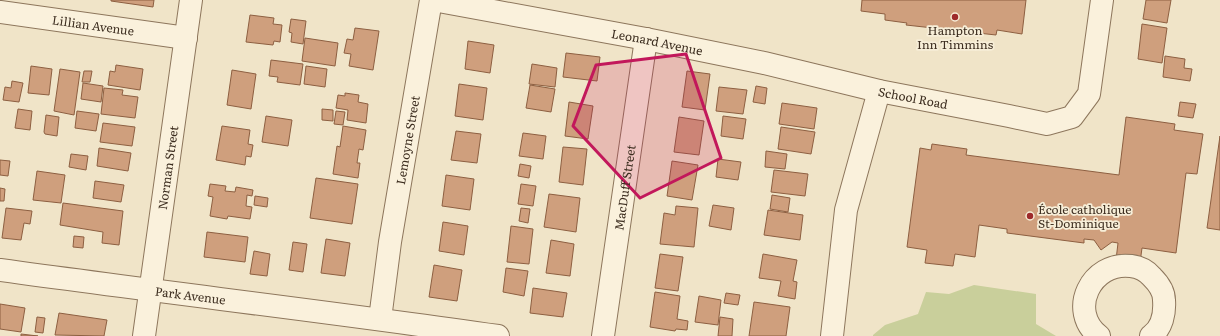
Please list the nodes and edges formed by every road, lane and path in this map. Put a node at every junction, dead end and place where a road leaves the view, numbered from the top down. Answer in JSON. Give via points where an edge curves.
{"nodes":[{"id":1,"x":191,"y":0,"type":"edge"},
{"id":2,"x":432,"y":0,"type":"edge"},
{"id":3,"x":1102,"y":0,"type":"edge"},
{"id":4,"x":0,"y":12,"type":"edge"},
{"id":5,"x":186,"y":38,"type":"junction"},
{"id":6,"x":646,"y":39,"type":"junction"},
{"id":7,"x":879,"y":91,"type":"junction"},
{"id":8,"x":0,"y":270,"type":"edge"},
{"id":9,"x":150,"y":291,"type":"junction"},
{"id":10,"x":380,"y":319,"type":"junction"},
{"id":11,"x":144,"y":336,"type":"edge"},
{"id":12,"x":498,"y":336,"type":"edge"},
{"id":13,"x":603,"y":336,"type":"edge"},
{"id":14,"x":832,"y":336,"type":"edge"},
{"id":15,"x":1099,"y":336,"type":"edge"},
{"id":16,"x":1151,"y":336,"type":"edge"}],
"edges":[{"from":1,"to":5,"type":"street","name":"Norman Street"},
{"from":2,"to":6,"type":"street","name":"Leonard Avenue"},
{"from":2,"to":10,"type":"street","name":"Lemoyne Street","via":[[390,242]]},
{"from":3,"to":7,"type":"street","name":"School Road","via":[[1089,94],[1072,117],[1047,124]]},
{"from":4,"to":5,"type":"street","name":"Lillian Avenue"},
{"from":5,"to":9,"type":"street","name":"Norman Street"},
{"from":6,"to":7,"type":"street","name":"Leonard Avenue","via":[[764,63]]},
{"from":6,"to":13,"type":"street","name":"MacDuff Street"},
{"from":7,"to":14,"type":"street","name":"School Road","via":[[846,210]]},
{"from":8,"to":9,"type":"street","name":"Park Avenue"},
{"from":9,"to":10,"type":"street","name":"Park Avenue"},
{"from":9,"to":11,"type":"street","name":"Norman Street"},
{"from":10,"to":12,"type":"street","name":"Park Avenue"},
{"from":15,"to":16,"type":"street","via":[[1088,322],[1084,309],[1085,296],[1090,284],[1099,274],[1123,265],[1137,267],[1149,273],[1159,284],[1164,296],[1165,310],[1161,323]]}]}
